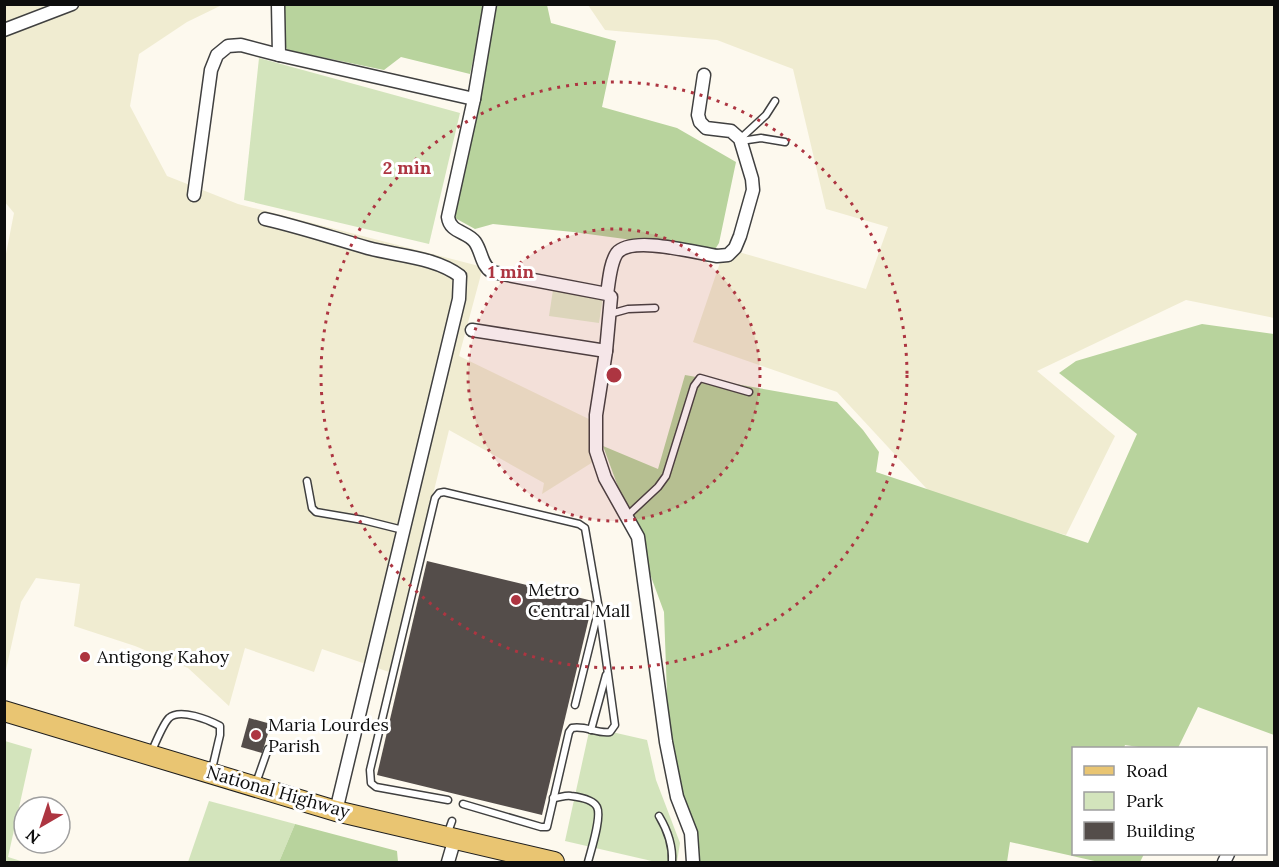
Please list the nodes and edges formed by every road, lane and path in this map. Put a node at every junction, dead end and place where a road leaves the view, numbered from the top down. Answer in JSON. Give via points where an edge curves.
{"nodes":[{"id":1,"x":72,"y":4,"type":"edge"},
{"id":2,"x":278,"y":4,"type":"edge"},
{"id":3,"x":490,"y":4,"type":"edge"},
{"id":4,"x":4,"y":30,"type":"edge"},
{"id":5,"x":279,"y":55,"type":"junction"},
{"id":6,"x":704,"y":75,"type":"dead end"},
{"id":7,"x":474,"y":99,"type":"junction"},
{"id":8,"x":775,"y":101,"type":"dead end"},
{"id":9,"x":740,"y":140,"type":"junction"},
{"id":10,"x":785,"y":142,"type":"dead end"},
{"id":11,"x":194,"y":195,"type":"dead end"},
{"id":12,"x":265,"y":219,"type":"dead end"},
{"id":13,"x":607,"y":294,"type":"junction"},
{"id":14,"x":655,"y":308,"type":"dead end"},
{"id":15,"x":609,"y":315,"type":"junction"},
{"id":16,"x":472,"y":330,"type":"dead end"},
{"id":17,"x":606,"y":351,"type":"junction"},
{"id":18,"x":749,"y":392,"type":"dead end"},
{"id":19,"x":307,"y":480,"type":"dead end"},
{"id":20,"x":627,"y":516,"type":"junction"},
{"id":21,"x":403,"y":530,"type":"junction"},
{"id":22,"x":599,"y":609,"type":"junction"},
{"id":23,"x":607,"y":673,"type":"junction"},
{"id":24,"x":575,"y":705,"type":"dead end"},
{"id":25,"x":4,"y":711,"type":"edge"},
{"id":26,"x":591,"y":730,"type":"junction"},
{"id":27,"x":268,"y":749,"type":"dead end"},
{"id":28,"x":150,"y":755,"type":"junction"},
{"id":29,"x":211,"y":773,"type":"junction"},
{"id":30,"x":255,"y":787,"type":"junction"},
{"id":31,"x":553,"y":798,"type":"junction"},
{"id":32,"x":448,"y":800,"type":"dead end"},
{"id":33,"x":463,"y":804,"type":"dead end"},
{"id":34,"x":336,"y":811,"type":"junction"},
{"id":35,"x":659,"y":816,"type":"dead end"},
{"id":36,"x":451,"y":831,"type":"junction"},
{"id":37,"x":516,"y":858,"type":"edge"},
{"id":38,"x":448,"y":862,"type":"edge"},
{"id":39,"x":554,"y":862,"type":"edge"},
{"id":40,"x":588,"y":862,"type":"edge"},
{"id":41,"x":672,"y":862,"type":"edge"},
{"id":42,"x":693,"y":862,"type":"edge"}],
"edges":[{"from":1,"to":4,"type":"street"},
{"from":2,"to":5,"type":"street"},
{"from":3,"to":7,"type":"street"},
{"from":5,"to":7,"type":"street"},
{"from":5,"to":11,"type":"street","via":[[241,45],[228,46],[217,55],[211,70]]},
{"from":6,"to":9,"type":"street","via":[[700,122],[706,128],[731,131]]},
{"from":7,"to":13,"type":"street","via":[[448,217],[452,227],[475,242],[492,272]]},
{"from":8,"to":9,"type":"lane","via":[[766,116]]},
{"from":9,"to":10,"type":"lane"},
{"from":9,"to":13,"type":"street","via":[[753,190],[735,248],[728,255],[717,256],[649,245],[626,247],[614,258]]},
{"from":12,"to":21,"type":"street","via":[[430,262],[460,276],[459,299]]},
{"from":13,"to":15,"type":"street","via":[[611,297]]},
{"from":14,"to":15,"type":"lane","via":[[628,309]]},
{"from":15,"to":17,"type":"street"},
{"from":16,"to":17,"type":"street"},
{"from":17,"to":20,"type":"street","via":[[596,415],[597,451],[605,478]]},
{"from":18,"to":20,"type":"lane","via":[[700,378],[694,386],[666,476]]},
{"from":19,"to":21,"type":"lane","via":[[316,512]]},
{"from":20,"to":42,"type":"street","via":[[641,549],[666,742],[677,797],[691,833]]},
{"from":21,"to":34,"type":"street"},
{"from":22,"to":23,"type":"lane"},
{"from":22,"to":24,"type":"lane"},
{"from":22,"to":32,"type":"lane","via":[[585,528],[444,492],[435,498],[370,770],[371,783],[376,788]]},
{"from":23,"to":26,"type":"lane"},
{"from":23,"to":26,"type":"lane","via":[[614,729],[604,733]]},
{"from":25,"to":28,"type":"main road","name":"National Highway"},
{"from":26,"to":31,"type":"lane","via":[[577,727],[569,732]]},
{"from":27,"to":30,"type":"lane"},
{"from":28,"to":29,"type":"main road","name":"National Highway"},
{"from":28,"to":29,"type":"lane","via":[[168,718],[184,715],[206,719],[220,726]]},
{"from":29,"to":30,"type":"main road","name":"National Highway"},
{"from":30,"to":34,"type":"main road","name":"National Highway"},
{"from":31,"to":33,"type":"lane","via":[[547,827]]},
{"from":31,"to":40,"type":"lane","via":[[585,798],[597,807]]},
{"from":34,"to":36,"type":"main road","name":"National Highway"},
{"from":35,"to":41,"type":"lane","via":[[668,831]]},
{"from":36,"to":37,"type":"main road","name":"National Highway"},
{"from":36,"to":38,"type":"street"},
{"from":37,"to":39,"type":"main road","name":"National Highway"}]}
